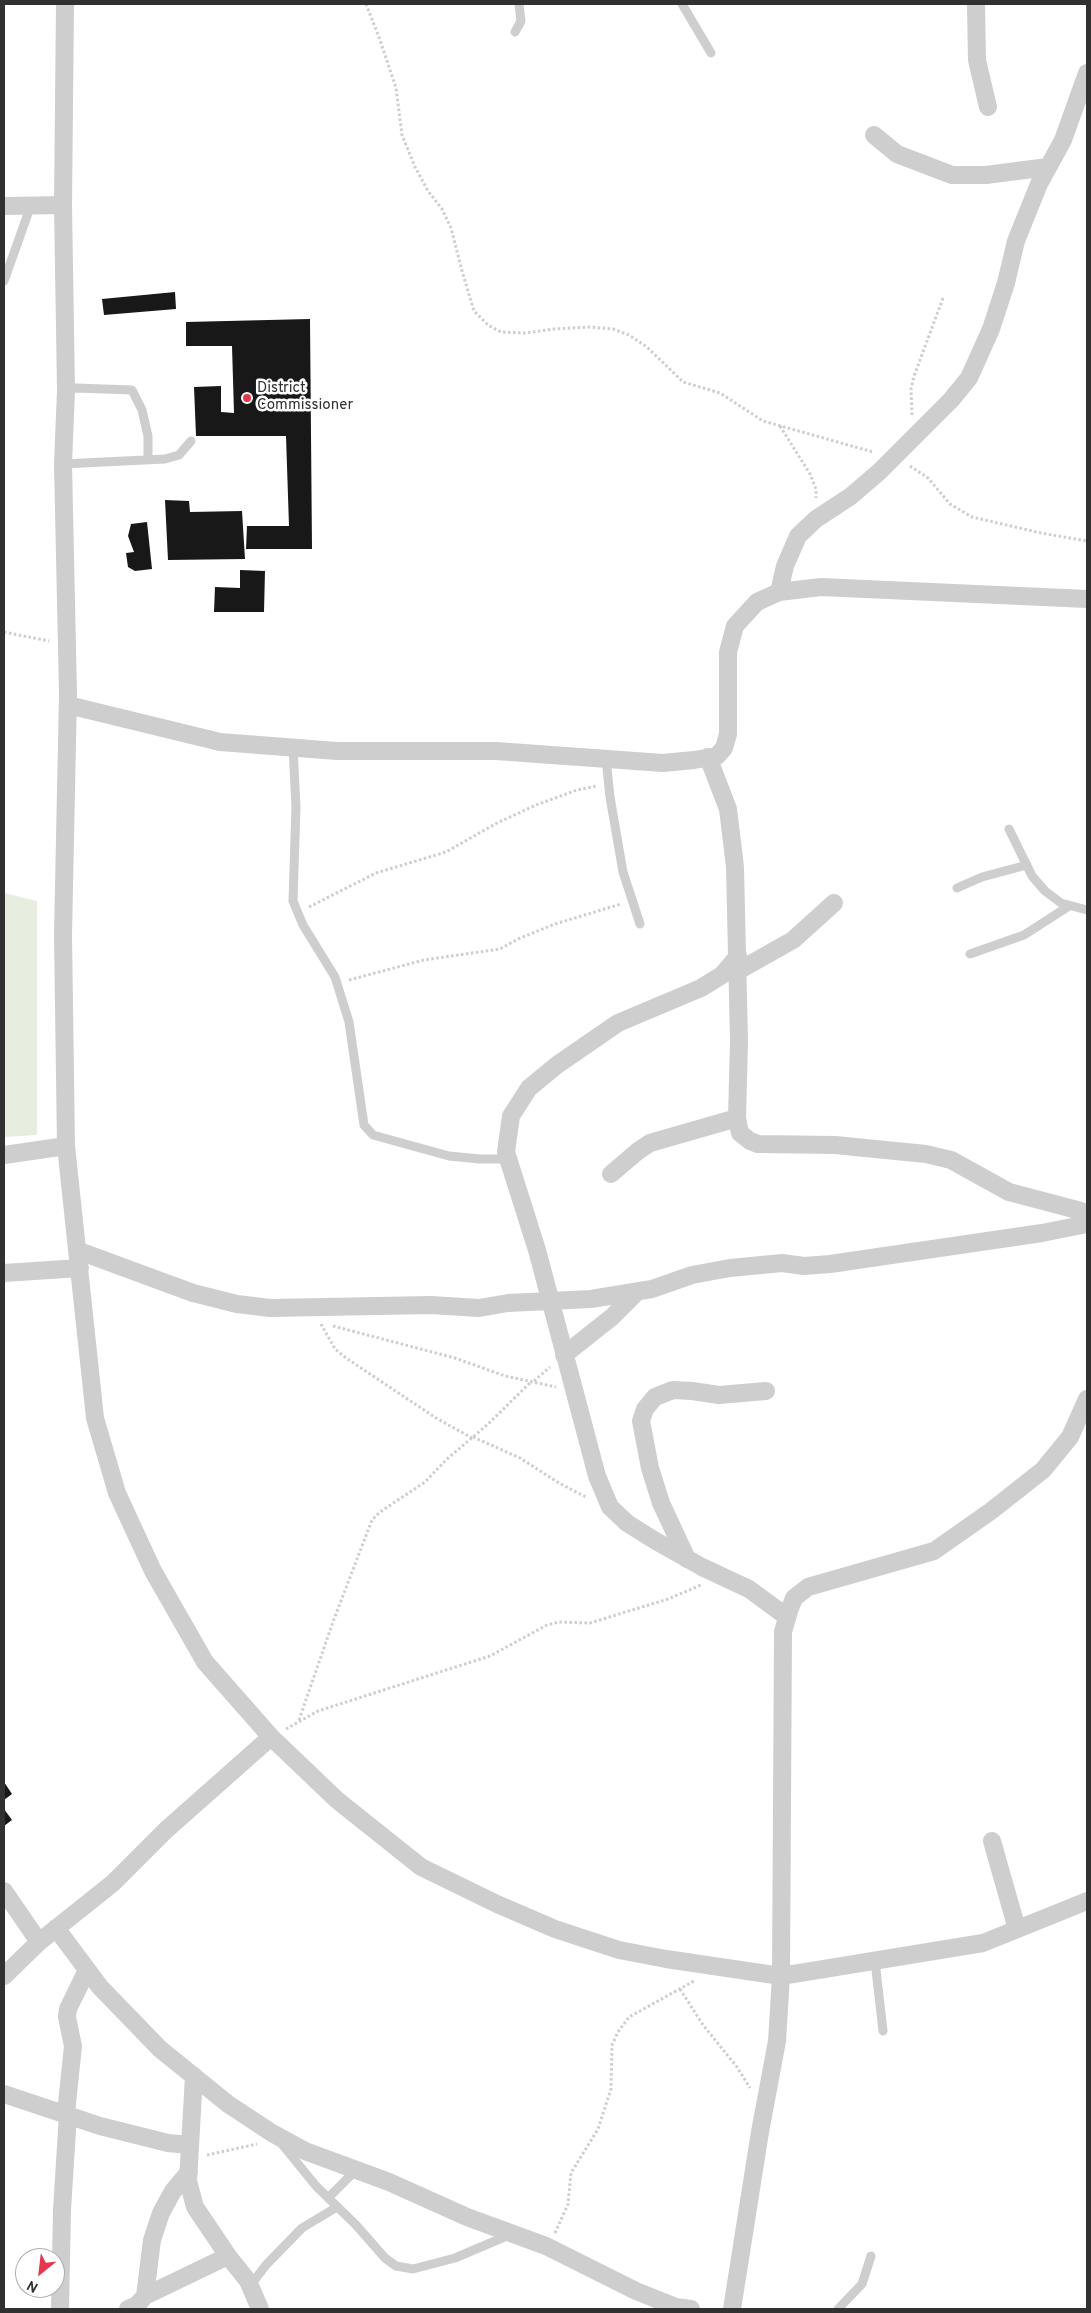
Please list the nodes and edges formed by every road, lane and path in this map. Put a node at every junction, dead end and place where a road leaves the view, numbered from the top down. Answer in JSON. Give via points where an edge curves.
{"nodes":[{"id":1,"x":65,"y":4,"type":"edge"},
{"id":2,"x":366,"y":4,"type":"edge"},
{"id":3,"x":519,"y":4,"type":"edge"},
{"id":4,"x":682,"y":4,"type":"edge"},
{"id":5,"x":976,"y":4,"type":"edge"},
{"id":6,"x":515,"y":32,"type":"dead end"},
{"id":7,"x":710,"y":53,"type":"dead end"},
{"id":8,"x":1087,"y":73,"type":"edge"},
{"id":9,"x":1083,"y":101,"type":"edge"},
{"id":10,"x":988,"y":106,"type":"dead end"},
{"id":11,"x":874,"y":135,"type":"dead end"},
{"id":12,"x":1048,"y":166,"type":"junction"},
{"id":13,"x":32,"y":205,"type":"junction"},
{"id":14,"x":64,"y":205,"type":"junction"},
{"id":15,"x":4,"y":206,"type":"edge"},
{"id":16,"x":4,"y":281,"type":"edge"},
{"id":17,"x":943,"y":298,"type":"dead end"},
{"id":18,"x":66,"y":390,"type":"junction"},
{"id":19,"x":780,"y":426,"type":"junction"},
{"id":20,"x":912,"y":440,"type":"junction"},
{"id":21,"x":191,"y":441,"type":"dead end"},
{"id":22,"x":894,"y":458,"type":"junction"},
{"id":23,"x":148,"y":460,"type":"junction"},
{"id":24,"x":63,"y":464,"type":"junction"},
{"id":25,"x":806,"y":529,"type":"junction"},
{"id":26,"x":1087,"y":541,"type":"edge"},
{"id":27,"x":779,"y":592,"type":"junction"},
{"id":28,"x":1087,"y":598,"type":"edge"},
{"id":29,"x":4,"y":632,"type":"edge"},
{"id":30,"x":67,"y":644,"type":"junction"},
{"id":31,"x":68,"y":705,"type":"junction"},
{"id":32,"x":293,"y":747,"type":"junction"},
{"id":33,"x":708,"y":757,"type":"junction"},
{"id":34,"x":606,"y":759,"type":"junction"},
{"id":35,"x":608,"y":783,"type":"junction"},
{"id":36,"x":1009,"y":829,"type":"dead end"},
{"id":37,"x":1027,"y":865,"type":"junction"},
{"id":38,"x":956,"y":888,"type":"dead end"},
{"id":39,"x":631,"y":900,"type":"junction"},
{"id":40,"x":834,"y":903,"type":"dead end"},
{"id":41,"x":1069,"y":906,"type":"junction"},
{"id":42,"x":1087,"y":910,"type":"edge"},
{"id":43,"x":298,"y":913,"type":"junction"},
{"id":44,"x":640,"y":924,"type":"dead end"},
{"id":45,"x":970,"y":954,"type":"dead end"},
{"id":46,"x":738,"y":964,"type":"junction"},
{"id":47,"x":337,"y":983,"type":"junction"},
{"id":48,"x":737,"y":1118,"type":"junction"},
{"id":49,"x":66,"y":1146,"type":"junction"},
{"id":50,"x":4,"y":1156,"type":"edge"},
{"id":51,"x":509,"y":1159,"type":"junction"},
{"id":52,"x":611,"y":1174,"type":"dead end"},
{"id":53,"x":1087,"y":1217,"type":"edge"},
{"id":54,"x":1087,"y":1224,"type":"edge"},
{"id":55,"x":80,"y":1259,"type":"junction"},
{"id":56,"x":4,"y":1273,"type":"edge"},
{"id":57,"x":637,"y":1292,"type":"junction"},
{"id":58,"x":550,"y":1301,"type":"junction"},
{"id":59,"x":314,"y":1321,"type":"dead end"},
{"id":60,"x":320,"y":1322,"type":"junction"},
{"id":61,"x":564,"y":1355,"type":"junction"},
{"id":62,"x":532,"y":1381,"type":"junction"},
{"id":63,"x":766,"y":1391,"type":"dead end"},
{"id":64,"x":574,"y":1392,"type":"junction"},
{"id":65,"x":1087,"y":1399,"type":"edge"},
{"id":66,"x":473,"y":1438,"type":"junction"},
{"id":67,"x":610,"y":1507,"type":"junction"},
{"id":68,"x":687,"y":1559,"type":"junction"},
{"id":69,"x":723,"y":1577,"type":"junction"},
{"id":70,"x":787,"y":1617,"type":"junction"},
{"id":71,"x":299,"y":1721,"type":"junction"},
{"id":72,"x":272,"y":1738,"type":"junction"},
{"id":73,"x":992,"y":1841,"type":"dead end"},
{"id":74,"x":4,"y":1891,"type":"edge"},
{"id":75,"x":1087,"y":1901,"type":"edge"},
{"id":76,"x":56,"y":1928,"type":"junction"},
{"id":77,"x":1017,"y":1929,"type":"junction"},
{"id":78,"x":39,"y":1942,"type":"junction"},
{"id":79,"x":875,"y":1961,"type":"junction"},
{"id":80,"x":716,"y":1967,"type":"junction"},
{"id":81,"x":87,"y":1970,"type":"junction"},
{"id":82,"x":4,"y":1976,"type":"edge"},
{"id":83,"x":781,"y":1976,"type":"junction"},
{"id":84,"x":680,"y":1989,"type":"junction"},
{"id":85,"x":883,"y":2031,"type":"dead end"},
{"id":86,"x":194,"y":2076,"type":"junction"},
{"id":87,"x":4,"y":2094,"type":"edge"},
{"id":88,"x":766,"y":2101,"type":"junction"},
{"id":89,"x":67,"y":2113,"type":"junction"},
{"id":90,"x":275,"y":2135,"type":"junction"},
{"id":91,"x":189,"y":2158,"type":"junction"},
{"id":92,"x":357,"y":2169,"type":"junction"},
{"id":93,"x":328,"y":2198,"type":"junction"},
{"id":94,"x":337,"y":2207,"type":"junction"},
{"id":95,"x":512,"y":2234,"type":"junction"},
{"id":96,"x":546,"y":2246,"type":"junction"},
{"id":97,"x":228,"y":2256,"type":"junction"},
{"id":98,"x":871,"y":2256,"type":"dead end"},
{"id":99,"x":250,"y":2286,"type":"junction"},
{"id":100,"x":146,"y":2296,"type":"junction"},
{"id":101,"x":60,"y":2309,"type":"edge"},
{"id":102,"x":128,"y":2309,"type":"edge"},
{"id":103,"x":260,"y":2309,"type":"edge"},
{"id":104,"x":691,"y":2309,"type":"edge"},
{"id":105,"x":732,"y":2309,"type":"edge"},
{"id":106,"x":838,"y":2309,"type":"edge"}],
"edges":[{"from":1,"to":14,"type":"street"},
{"from":2,"to":19,"type":"path","via":[[396,88],[402,135],[415,167],[451,228],[474,311],[501,332],[612,329],[648,348],[682,382],[720,393],[763,421]]},
{"from":3,"to":6,"type":"lane","via":[[521,21]]},
{"from":4,"to":7,"type":"lane"},
{"from":5,"to":10,"type":"street","via":[[977,60]]},
{"from":8,"to":9,"type":"street"},
{"from":9,"to":12,"type":"street"},
{"from":11,"to":12,"type":"street","via":[[897,154],[952,175],[986,176]]},
{"from":12,"to":20,"type":"street","via":[[1016,241],[992,329],[969,378]]},
{"from":13,"to":14,"type":"street"},
{"from":13,"to":15,"type":"street"},
{"from":13,"to":16,"type":"lane"},
{"from":14,"to":18,"type":"street"},
{"from":17,"to":20,"type":"path","via":[[911,388]]},
{"from":18,"to":23,"type":"lane","via":[[132,390],[142,410],[148,436]]},
{"from":18,"to":24,"type":"street"},
{"from":19,"to":22,"type":"path"},
{"from":19,"to":25,"type":"path","via":[[816,489],[816,504]]},
{"from":20,"to":22,"type":"street"},
{"from":21,"to":23,"type":"lane","via":[[179,455]]},
{"from":22,"to":25,"type":"street","via":[[851,496],[816,518]]},
{"from":22,"to":26,"type":"path","via":[[928,478],[958,510],[972,517]]},
{"from":23,"to":24,"type":"lane"},
{"from":24,"to":30,"type":"street"},
{"from":25,"to":27,"type":"street","via":[[798,536],[785,566]]},
{"from":27,"to":28,"type":"street","via":[[821,588]]},
{"from":27,"to":33,"type":"street","via":[[757,602],[735,626],[728,652],[728,734],[724,748],[717,756]]},
{"from":29,"to":30,"type":"path"},
{"from":30,"to":31,"type":"street"},
{"from":31,"to":32,"type":"street","via":[[220,742]]},
{"from":31,"to":49,"type":"street","via":[[63,935]]},
{"from":32,"to":34,"type":"street","via":[[496,751]]},
{"from":32,"to":43,"type":"lane","via":[[296,807],[292,901]]},
{"from":33,"to":34,"type":"street","via":[[663,763]]},
{"from":33,"to":46,"type":"street","via":[[728,809],[735,867]]},
{"from":34,"to":35,"type":"lane"},
{"from":35,"to":39,"type":"lane"},
{"from":35,"to":43,"type":"path","via":[[536,805],[446,852],[376,873]]},
{"from":36,"to":37,"type":"lane"},
{"from":37,"to":38,"type":"lane"},
{"from":37,"to":41,"type":"lane","via":[[1044,891]]},
{"from":39,"to":44,"type":"lane"},
{"from":39,"to":47,"type":"path","via":[[555,924],[518,938],[500,949],[424,960]]},
{"from":40,"to":46,"type":"street","via":[[792,940]]},
{"from":41,"to":42,"type":"lane"},
{"from":41,"to":45,"type":"lane","via":[[1024,935]]},
{"from":43,"to":47,"type":"lane"},
{"from":46,"to":48,"type":"street"},
{"from":46,"to":51,"type":"street","via":[[701,988],[618,1023],[567,1056],[529,1088],[511,1116],[506,1152]]},
{"from":47,"to":51,"type":"lane","via":[[349,1022],[361,1119],[366,1130],[373,1135],[448,1156]]},
{"from":48,"to":52,"type":"street","via":[[650,1143]]},
{"from":48,"to":53,"type":"street","via":[[740,1133],[750,1142],[835,1145],[926,1154],[951,1160],[1009,1192],[1081,1211]]},
{"from":49,"to":50,"type":"street"},
{"from":49,"to":55,"type":"street"},
{"from":51,"to":58,"type":"street"},
{"from":54,"to":57,"type":"street","via":[[830,1264],[804,1266],[782,1263],[730,1268],[692,1275]]},
{"from":55,"to":56,"type":"street"},
{"from":55,"to":58,"type":"street","via":[[194,1293],[270,1308],[431,1305],[479,1308]]},
{"from":55,"to":72,"type":"street","via":[[95,1418],[117,1493],[152,1571],[206,1662]]},
{"from":57,"to":58,"type":"street"},
{"from":57,"to":61,"type":"street","via":[[612,1317]]},
{"from":58,"to":61,"type":"street"},
{"from":59,"to":60,"type":"path"},
{"from":60,"to":62,"type":"path"},
{"from":60,"to":66,"type":"path","via":[[336,1349],[346,1358],[436,1418]]},
{"from":61,"to":64,"type":"street"},
{"from":62,"to":64,"type":"path"},
{"from":62,"to":66,"type":"path"},
{"from":63,"to":68,"type":"street","via":[[719,1395],[673,1390],[655,1398],[645,1409],[641,1421],[650,1468],[661,1503]]},
{"from":64,"to":67,"type":"street","via":[[597,1476]]},
{"from":65,"to":70,"type":"street","via":[[1070,1437],[1043,1470],[991,1511],[934,1551],[808,1587],[794,1598]]},
{"from":66,"to":67,"type":"path","via":[[520,1458],[559,1483]]},
{"from":66,"to":71,"type":"path","via":[[425,1482],[372,1520]]},
{"from":67,"to":68,"type":"street","via":[[627,1523]]},
{"from":68,"to":69,"type":"street"},
{"from":69,"to":70,"type":"street","via":[[749,1589]]},
{"from":69,"to":71,"type":"path","via":[[668,1599],[590,1623],[547,1625],[490,1656],[318,1711]]},
{"from":70,"to":83,"type":"street","via":[[783,1632]]},
{"from":71,"to":72,"type":"path"},
{"from":72,"to":76,"type":"street","via":[[166,1830],[113,1883]]},
{"from":72,"to":80,"type":"street","via":[[337,1800],[421,1867],[555,1929],[619,1950]]},
{"from":73,"to":77,"type":"street"},
{"from":74,"to":78,"type":"street"},
{"from":75,"to":77,"type":"street"},
{"from":76,"to":78,"type":"street"},
{"from":76,"to":81,"type":"street"},
{"from":77,"to":79,"type":"street","via":[[983,1943]]},
{"from":78,"to":82,"type":"street"},
{"from":79,"to":83,"type":"street"},
{"from":79,"to":85,"type":"lane"},
{"from":80,"to":83,"type":"street"},
{"from":80,"to":84,"type":"path"},
{"from":81,"to":86,"type":"street","via":[[160,2049]]},
{"from":81,"to":89,"type":"street","via":[[68,2009],[72,2046]]},
{"from":83,"to":88,"type":"street","via":[[778,2041]]},
{"from":84,"to":88,"type":"path","via":[[753,2092]]},
{"from":84,"to":96,"type":"path","via":[[629,2017],[618,2032],[612,2045],[611,2089],[598,2129],[570,2173],[568,2204]]},
{"from":86,"to":90,"type":"street","via":[[228,2104]]},
{"from":86,"to":91,"type":"street"},
{"from":87,"to":89,"type":"street"},
{"from":88,"to":105,"type":"street"},
{"from":89,"to":91,"type":"street","via":[[100,2126],[168,2143]]},
{"from":89,"to":101,"type":"street"},
{"from":90,"to":91,"type":"path","via":[[248,2147]]},
{"from":90,"to":92,"type":"street","via":[[305,2151]]},
{"from":90,"to":93,"type":"lane"},
{"from":91,"to":97,"type":"street","via":[[188,2181],[195,2207]]},
{"from":91,"to":100,"type":"street","via":[[161,2213],[152,2240]]},
{"from":92,"to":93,"type":"lane"},
{"from":92,"to":95,"type":"street","via":[[467,2218]]},
{"from":93,"to":94,"type":"lane"},
{"from":94,"to":95,"type":"lane","via":[[385,2258],[405,2269],[413,2270],[455,2258]]},
{"from":94,"to":99,"type":"lane","via":[[302,2228]]},
{"from":95,"to":96,"type":"street"},
{"from":96,"to":104,"type":"street","via":[[636,2291],[676,2307]]},
{"from":97,"to":99,"type":"street"},
{"from":97,"to":100,"type":"street"},
{"from":98,"to":106,"type":"lane","via":[[862,2284]]},
{"from":99,"to":103,"type":"street"},
{"from":100,"to":102,"type":"street"}]}
